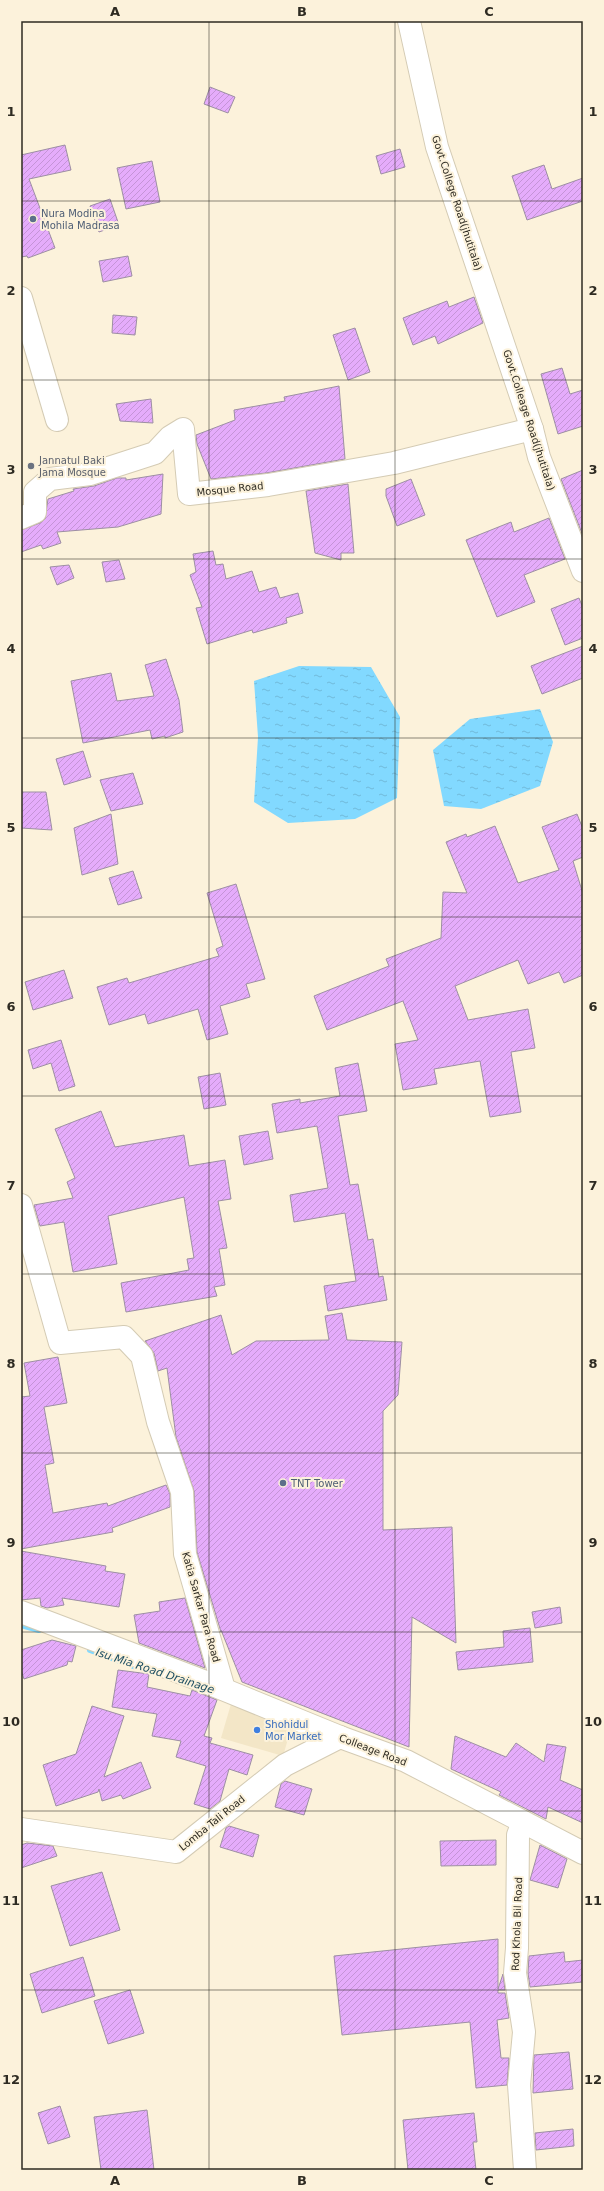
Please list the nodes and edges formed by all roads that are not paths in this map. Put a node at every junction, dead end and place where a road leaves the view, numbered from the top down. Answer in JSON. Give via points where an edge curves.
{"nodes":[{"id":1,"x":409,"y":21,"type":"edge"},
{"id":2,"x":21,"y":298,"type":"edge"},
{"id":3,"x":501,"y":336,"type":"joint"},
{"id":4,"x":57,"y":420,"type":"dead end"},
{"id":5,"x":532,"y":429,"type":"junction"},
{"id":6,"x":21,"y":518,"type":"edge"},
{"id":7,"x":583,"y":571,"type":"edge"},
{"id":8,"x":21,"y":1205,"type":"edge"},
{"id":9,"x":21,"y":1612,"type":"edge"},
{"id":10,"x":224,"y":1689,"type":"junction"},
{"id":11,"x":340,"y":1738,"type":"junction"},
{"id":12,"x":523,"y":1822,"type":"junction"},
{"id":13,"x":21,"y":1829,"type":"edge"},
{"id":14,"x":583,"y":1853,"type":"edge"},
{"id":15,"x":526,"y":2170,"type":"edge"}],
"edges":[{"from":1,"to":3,"type":"street","name":"Govt.College Road(jhutitala)","via":[[436,147]]},
{"from":2,"to":4,"type":"street"},
{"from":3,"to":5,"type":"street","name":"Govt.Colleage Road(jhutitala)"},
{"from":5,"to":6,"type":"street","name":"Mosque Road","via":[[394,463],[268,485],[189,494],[182,429],[170,437],[155,454],[90,474],[50,479],[35,492],[35,512]]},
{"from":5,"to":7,"type":"street","name":"Govt.Colleage Road(jhutitala)","via":[[539,457]]},
{"from":8,"to":10,"type":"street","name":"Katia Sarkar Para Road","via":[[60,1342],[124,1337],[142,1356],[158,1422],[182,1492],[185,1554]]},
{"from":9,"to":10,"type":"street","name":"Colleage Road"},
{"from":10,"to":11,"type":"street","name":"Colleage Road"},
{"from":11,"to":12,"type":"street","name":"Colleage Road","via":[[406,1761]]},
{"from":11,"to":13,"type":"street","name":"Lomba Tali Road","via":[[285,1765],[176,1852]]},
{"from":12,"to":14,"type":"street","name":"Colleage Road"},
{"from":12,"to":15,"type":"street","name":"Rod Khola Bil Road","via":[[518,1835],[518,1948],[515,1973],[524,2032],[519,2085]]}]}
